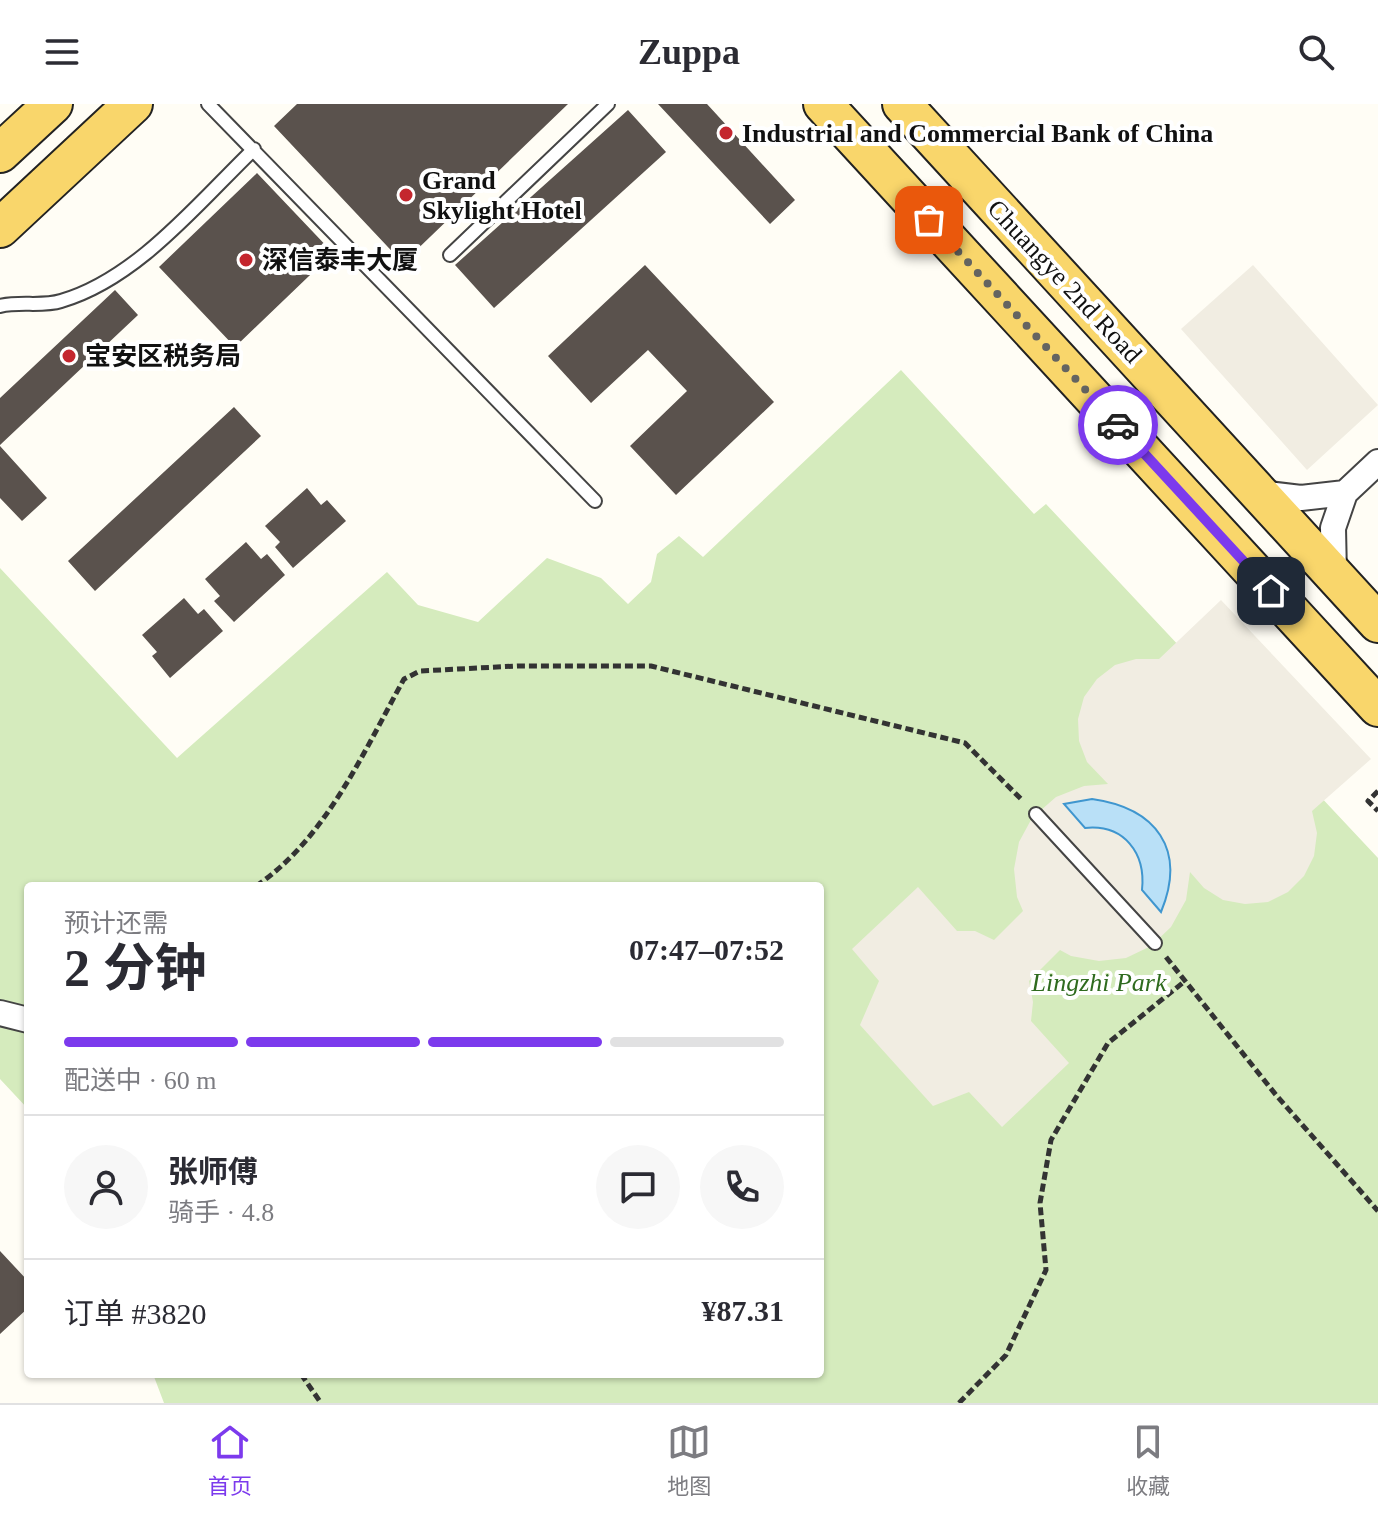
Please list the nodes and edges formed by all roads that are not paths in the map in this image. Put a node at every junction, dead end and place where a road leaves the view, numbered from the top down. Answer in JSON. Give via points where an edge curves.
{"nodes":[{"id":1,"x":53,"y":104,"type":"edge"},
{"id":2,"x":133,"y":104,"type":"edge"},
{"id":3,"x":208,"y":104,"type":"edge"},
{"id":4,"x":608,"y":104,"type":"edge"},
{"id":5,"x":823,"y":104,"type":"edge"},
{"id":6,"x":902,"y":104,"type":"edge"},
{"id":7,"x":254,"y":149,"type":"junction"},
{"id":8,"x":0,"y":153,"type":"edge"},
{"id":9,"x":0,"y":228,"type":"edge"},
{"id":10,"x":450,"y":255,"type":"dead end"},
{"id":11,"x":0,"y":306,"type":"edge"},
{"id":12,"x":1378,"y":462,"type":"edge"},
{"id":13,"x":1260,"y":493,"type":"junction"},
{"id":14,"x":1345,"y":493,"type":"junction"},
{"id":15,"x":595,"y":501,"type":"dead end"},
{"id":16,"x":1334,"y":575,"type":"junction"},
{"id":17,"x":1378,"y":623,"type":"edge"},
{"id":18,"x":1378,"y":707,"type":"edge"},
{"id":19,"x":1036,"y":814,"type":"road end"},
{"id":20,"x":1155,"y":943,"type":"road end"},
{"id":21,"x":0,"y":1013,"type":"edge"},
{"id":22,"x":24,"y":1019,"type":"edge"}],
"edges":[{"from":1,"to":8,"type":"main road"},
{"from":2,"to":9,"type":"main road"},
{"from":3,"to":7,"type":"lane"},
{"from":4,"to":10,"type":"lane"},
{"from":5,"to":18,"type":"main road"},
{"from":6,"to":13,"type":"main road","name":"Chuangye 2nd Road"},
{"from":7,"to":11,"type":"lane","via":[[135,264],[89,292],[57,303]]},
{"from":7,"to":15,"type":"lane"},
{"from":12,"to":14,"type":"street"},
{"from":13,"to":14,"type":"street","via":[[1301,498]]},
{"from":13,"to":16,"type":"main road","name":"Chuangye 2nd Road"},
{"from":14,"to":16,"type":"street","via":[[1333,528]]},
{"from":16,"to":17,"type":"main road"},
{"from":19,"to":20,"type":"lane"},
{"from":21,"to":22,"type":"street"}]}
